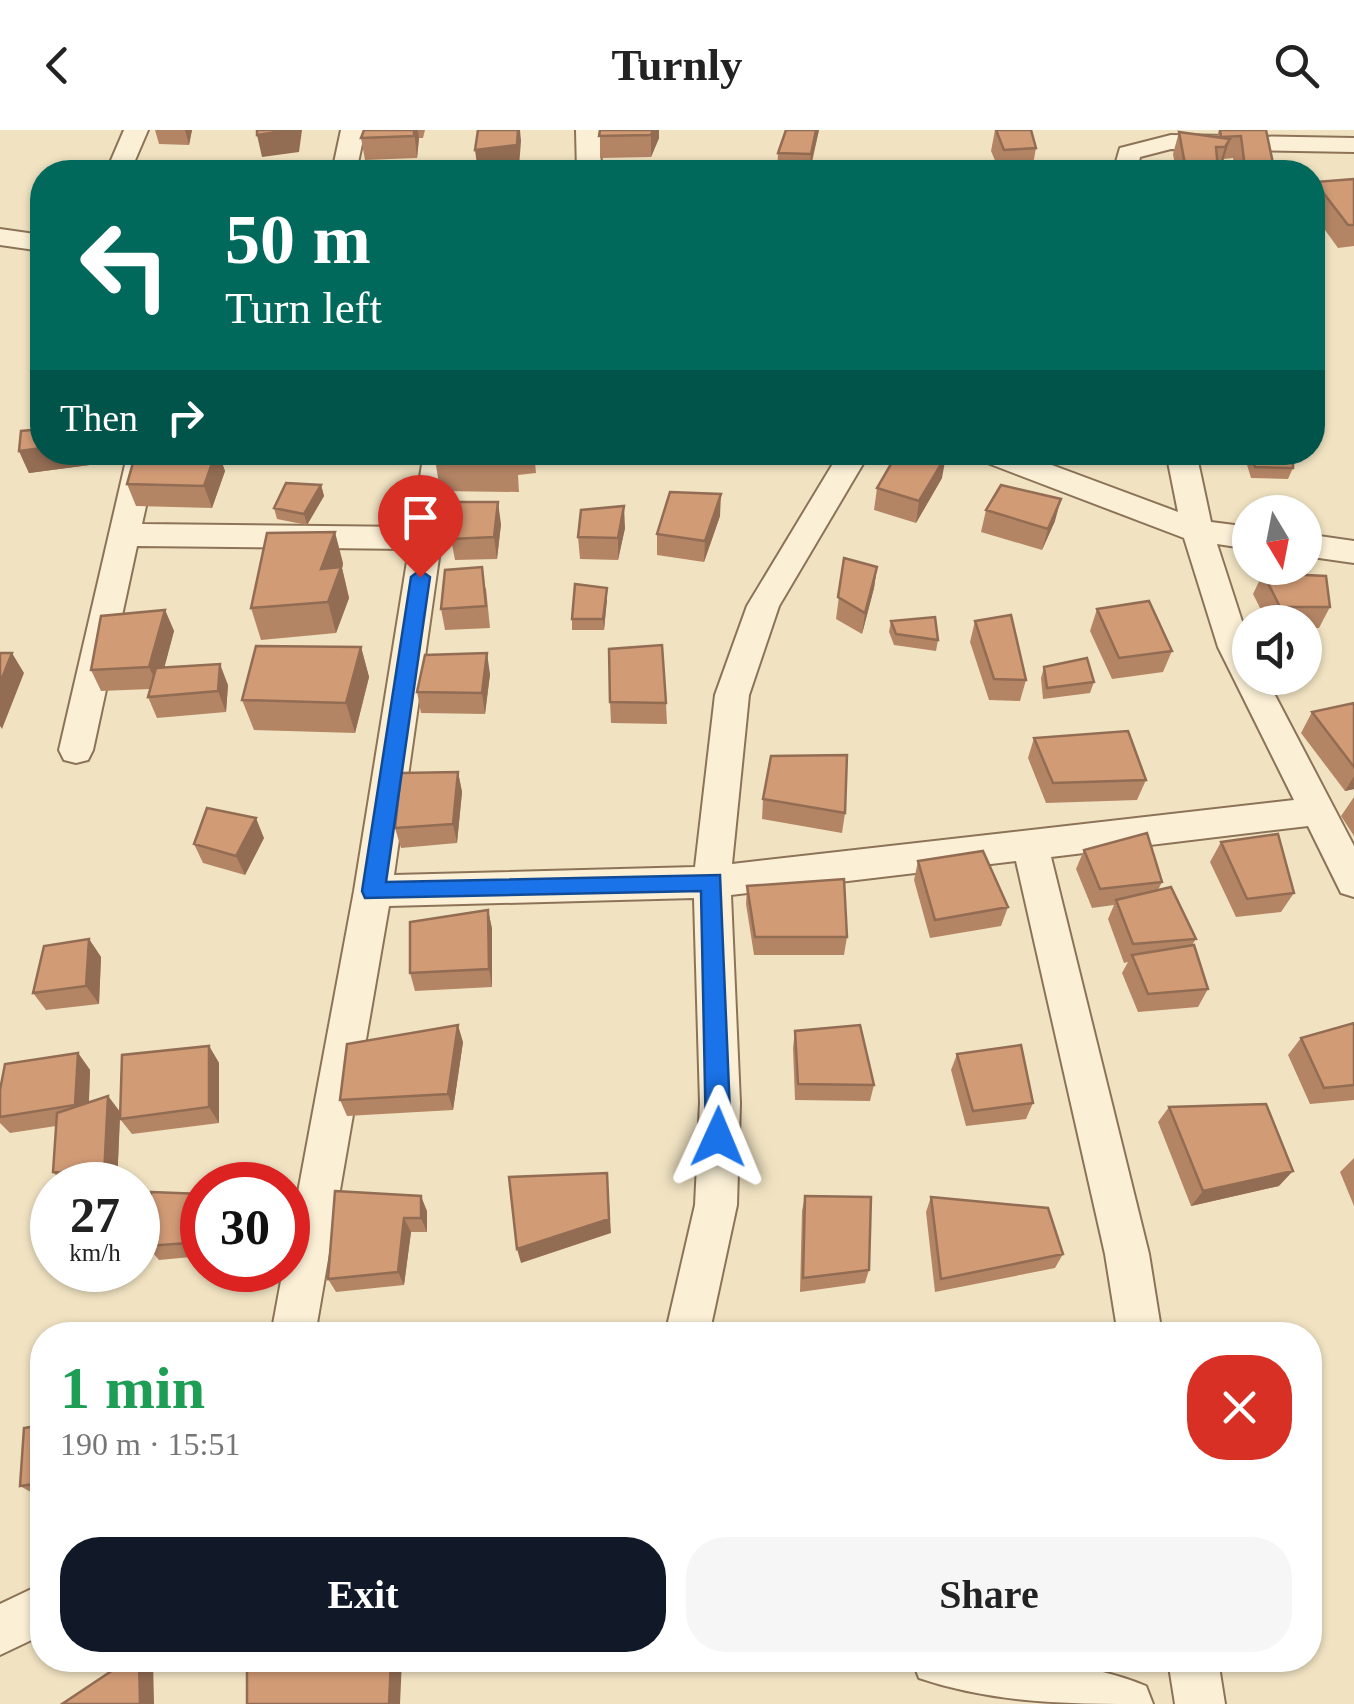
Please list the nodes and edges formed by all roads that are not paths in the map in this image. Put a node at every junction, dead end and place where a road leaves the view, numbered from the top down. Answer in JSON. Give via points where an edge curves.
{"nodes":[{"id":1,"x":136,"y":130,"type":"edge"},
{"id":2,"x":353,"y":130,"type":"edge"},
{"id":3,"x":588,"y":130,"type":"edge"},
{"id":4,"x":1354,"y":144,"type":"edge"},
{"id":5,"x":123,"y":160,"type":"edge"},
{"id":6,"x":347,"y":160,"type":"edge"},
{"id":7,"x":589,"y":160,"type":"edge"},
{"id":8,"x":1128,"y":160,"type":"edge"},
{"id":9,"x":0,"y":237,"type":"edge"},
{"id":10,"x":30,"y":241,"type":"edge"},
{"id":11,"x":141,"y":465,"type":"edge"},
{"id":12,"x":436,"y":465,"type":"edge"},
{"id":13,"x":847,"y":465,"type":"edge"},
{"id":14,"x":1022,"y":465,"type":"edge"},
{"id":15,"x":1184,"y":465,"type":"edge"},
{"id":16,"x":1197,"y":531,"type":"junction"},
{"id":17,"x":122,"y":535,"type":"junction"},
{"id":18,"x":1232,"y":536,"type":"edge"},
{"id":19,"x":426,"y":538,"type":"junction"},
{"id":20,"x":1322,"y":547,"type":"edge"},
{"id":21,"x":1354,"y":552,"type":"edge"},
{"id":22,"x":76,"y":750,"type":"dead end"},
{"id":23,"x":1318,"y":811,"type":"junction"},
{"id":24,"x":1030,"y":845,"type":"junction"},
{"id":25,"x":712,"y":882,"type":"junction"},
{"id":26,"x":1354,"y":882,"type":"edge"},
{"id":27,"x":373,"y":891,"type":"junction"},
{"id":28,"x":295,"y":1322,"type":"edge"},
{"id":29,"x":689,"y":1322,"type":"edge"},
{"id":30,"x":1138,"y":1322,"type":"edge"},
{"id":31,"x":30,"y":1615,"type":"edge"},
{"id":32,"x":0,"y":1630,"type":"edge"},
{"id":33,"x":989,"y":1672,"type":"edge"},
{"id":34,"x":1195,"y":1672,"type":"edge"},
{"id":35,"x":1128,"y":1704,"type":"edge"},
{"id":36,"x":1200,"y":1704,"type":"edge"}],
"edges":[{"from":1,"to":5,"type":"street"},
{"from":2,"to":6,"type":"street"},
{"from":3,"to":7,"type":"street"},
{"from":4,"to":8,"type":"street","via":[[1172,142],[1129,153]]},
{"from":9,"to":10,"type":"street"},
{"from":11,"to":17,"type":"street"},
{"from":12,"to":19,"type":"street"},
{"from":13,"to":25,"type":"street","via":[[762,606],[732,695]]},
{"from":14,"to":16,"type":"street"},
{"from":15,"to":16,"type":"street"},
{"from":16,"to":18,"type":"street"},
{"from":16,"to":23,"type":"street","via":[[1234,647]]},
{"from":17,"to":19,"type":"street"},
{"from":17,"to":22,"type":"street"},
{"from":19,"to":27,"type":"street"},
{"from":20,"to":21,"type":"street"},
{"from":23,"to":24,"type":"street"},
{"from":23,"to":26,"type":"street"},
{"from":24,"to":25,"type":"street"},
{"from":24,"to":30,"type":"street"},
{"from":25,"to":27,"type":"street"},
{"from":25,"to":29,"type":"street","via":[[720,1103],[716,1204]]},
{"from":27,"to":28,"type":"street"},
{"from":31,"to":32,"type":"street"},
{"from":33,"to":35,"type":"street"},
{"from":34,"to":36,"type":"street"}]}
